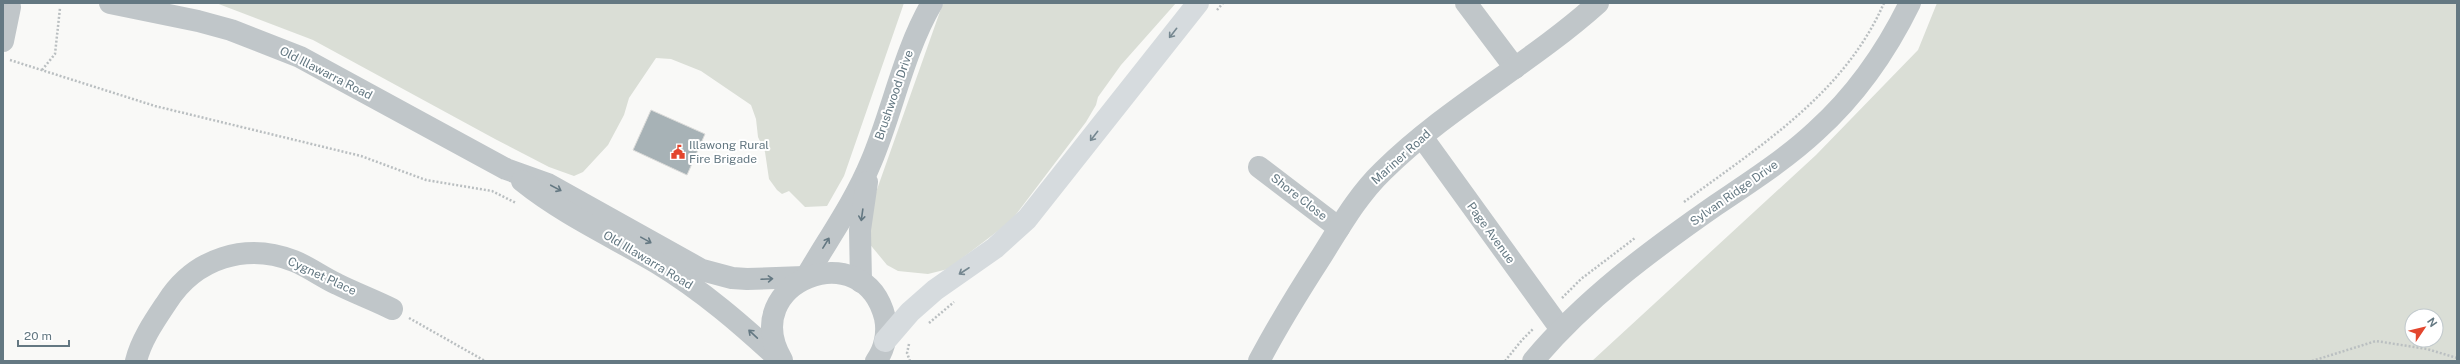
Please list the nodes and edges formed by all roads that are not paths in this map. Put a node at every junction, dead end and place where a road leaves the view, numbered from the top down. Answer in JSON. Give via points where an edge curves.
{"nodes":[{"id":1,"x":110,"y":3,"type":"edge"},
{"id":2,"x":921,"y":3,"type":"edge"},
{"id":3,"x":932,"y":3,"type":"edge"},
{"id":4,"x":1198,"y":3,"type":"edge"},
{"id":5,"x":1466,"y":3,"type":"edge"},
{"id":6,"x":1598,"y":3,"type":"edge"},
{"id":7,"x":1910,"y":3,"type":"edge"},
{"id":8,"x":13,"y":5,"type":"edge"},
{"id":9,"x":918,"y":26,"type":"junction"},
{"id":10,"x":5,"y":46,"type":"edge"},
{"id":11,"x":1515,"y":68,"type":"junction"},
{"id":12,"x":1422,"y":137,"type":"junction"},
{"id":13,"x":870,"y":163,"type":"junction"},
{"id":14,"x":1259,"y":167,"type":"dead end"},
{"id":15,"x":506,"y":169,"type":"junction"},
{"id":16,"x":1339,"y":228,"type":"junction"},
{"id":17,"x":805,"y":277,"type":"junction"},
{"id":18,"x":862,"y":282,"type":"junction"},
{"id":19,"x":392,"y":308,"type":"road end"},
{"id":20,"x":1554,"y":321,"type":"junction"},
{"id":21,"x":879,"y":356,"type":"edge"},
{"id":22,"x":136,"y":361,"type":"edge"},
{"id":23,"x":782,"y":361,"type":"edge"},
{"id":24,"x":1259,"y":361,"type":"edge"},
{"id":25,"x":1533,"y":361,"type":"edge"}],
"edges":[{"from":1,"to":15,"type":"street","name":"Old Illawarra Road","via":[[211,24],[300,57]]},
{"from":2,"to":9,"type":"street","name":"Brushwood Drive"},
{"from":3,"to":9,"type":"street","name":"Brushwood Drive"},
{"from":4,"to":21,"type":"highway","one_way":true,"via":[[1027,219],[995,248],[935,290],[910,312]]},
{"from":5,"to":11,"type":"street"},
{"from":6,"to":11,"type":"street","name":"Mariner Road"},
{"from":7,"to":20,"type":"street","name":"Sylvan Ridge Drive","via":[[1894,34],[1866,75],[1816,132],[1608,285]]},
{"from":8,"to":10,"type":"street"},
{"from":9,"to":13,"type":"street","name":"Brushwood Drive"},
{"from":11,"to":12,"type":"street","name":"Mariner Road"},
{"from":12,"to":16,"type":"street","name":"Mariner Road","via":[[1367,188]]},
{"from":12,"to":20,"type":"street","name":"Page Avenue"},
{"from":17,"to":13,"type":"street","name":"Brushwood Drive","one_way":true,"via":[[837,226]]},
{"from":13,"to":18,"type":"street","name":"Brushwood Drive","one_way":true,"via":[[860,230]]},
{"from":14,"to":16,"type":"street","name":"Shore Close"},
{"from":15,"to":17,"type":"street","name":"Old Illawarra Road","one_way":true,"via":[[548,184],[702,270],[732,278]]},
{"from":23,"to":15,"type":"street","name":"Old Illawarra Road","one_way":true,"via":[[734,317],[686,282],[546,201]]},
{"from":16,"to":24,"type":"street","name":"Mariner Road"},
{"from":17,"to":18,"type":"street","via":[[825,272],[844,274]]},
{"from":17,"to":23,"type":"street","via":[[791,286],[775,309],[773,338]]},
{"from":18,"to":21,"type":"street","via":[[874,293],[882,308],[886,324]]},
{"from":19,"to":22,"type":"street","name":"Cygnet Place","via":[[337,284],[294,261],[274,255],[234,254],[212,262],[185,280],[171,295]]},
{"from":20,"to":25,"type":"street","name":"Sylvan Ridge Drive"}]}
